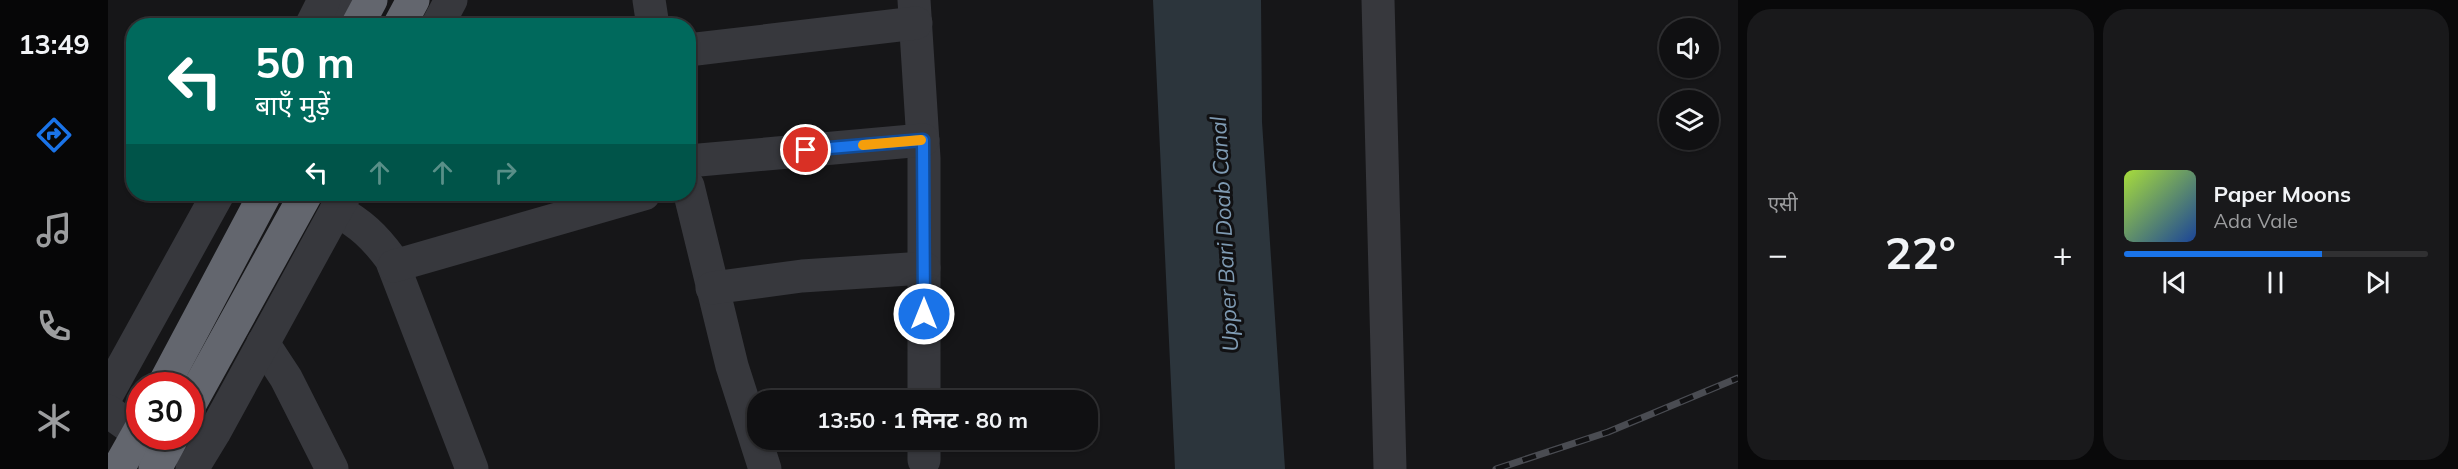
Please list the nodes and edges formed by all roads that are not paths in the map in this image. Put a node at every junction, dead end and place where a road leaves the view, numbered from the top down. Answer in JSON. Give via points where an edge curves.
{"nodes":[{"id":1,"x":326,"y":0,"type":"edge"},
{"id":2,"x":413,"y":0,"type":"edge"},
{"id":3,"x":452,"y":0,"type":"edge"},
{"id":4,"x":649,"y":0,"type":"edge"},
{"id":5,"x":1378,"y":0,"type":"edge"},
{"id":6,"x":915,"y":11,"type":"edge"},
{"id":7,"x":363,"y":14,"type":"edge"},
{"id":8,"x":315,"y":18,"type":"edge"},
{"id":9,"x":403,"y":18,"type":"edge"},
{"id":10,"x":442,"y":18,"type":"edge"},
{"id":11,"x":652,"y":18,"type":"edge"},
{"id":12,"x":696,"y":49,"type":"edge"},
{"id":13,"x":923,"y":140,"type":"junction"},
{"id":14,"x":696,"y":160,"type":"edge"},
{"id":15,"x":214,"y":201,"type":"edge"},
{"id":16,"x":261,"y":201,"type":"edge"},
{"id":17,"x":302,"y":201,"type":"edge"},
{"id":18,"x":620,"y":201,"type":"edge"},
{"id":19,"x":692,"y":201,"type":"edge"},
{"id":20,"x":340,"y":202,"type":"edge"},
{"id":21,"x":394,"y":266,"type":"junction"},
{"id":22,"x":924,"y":268,"type":"junction"},
{"id":23,"x":712,"y":288,"type":"junction"},
{"id":24,"x":263,"y":343,"type":"junction"},
{"id":25,"x":170,"y":372,"type":"edge"},
{"id":26,"x":204,"y":379,"type":"edge"},
{"id":27,"x":924,"y":390,"type":"edge"},
{"id":28,"x":108,"y":392,"type":"edge"},
{"id":29,"x":108,"y":411,"type":"edge"},
{"id":30,"x":126,"y":423,"type":"edge"},
{"id":31,"x":128,"y":450,"type":"edge"},
{"id":32,"x":165,"y":450,"type":"edge"},
{"id":33,"x":118,"y":469,"type":"edge"},
{"id":34,"x":155,"y":469,"type":"edge"},
{"id":35,"x":192,"y":469,"type":"edge"},
{"id":36,"x":332,"y":469,"type":"edge"},
{"id":37,"x":472,"y":469,"type":"edge"},
{"id":38,"x":765,"y":469,"type":"edge"},
{"id":39,"x":1390,"y":469,"type":"edge"}],
"edges":[{"from":1,"to":7,"type":"street"},
{"from":1,"to":8,"type":"street"},
{"from":2,"to":9,"type":"highway"},
{"from":3,"to":10,"type":"street"},
{"from":4,"to":11,"type":"street"},
{"from":5,"to":39,"type":"street"},
{"from":6,"to":12,"type":"street"},
{"from":6,"to":13,"type":"street"},
{"from":13,"to":14,"type":"street"},
{"from":13,"to":22,"type":"street"},
{"from":15,"to":28,"type":"street"},
{"from":16,"to":25,"type":"highway"},
{"from":17,"to":26,"type":"highway"},
{"from":18,"to":21,"type":"street"},
{"from":19,"to":23,"type":"street"},
{"from":20,"to":21,"type":"street","via":[[375,237]]},
{"from":20,"to":24,"type":"street"},
{"from":21,"to":37,"type":"street"},
{"from":22,"to":23,"type":"street","via":[[802,276]]},
{"from":22,"to":27,"type":"street"},
{"from":23,"to":38,"type":"street"},
{"from":24,"to":35,"type":"street"},
{"from":24,"to":36,"type":"street","via":[[286,378]]},
{"from":29,"to":30,"type":"street"},
{"from":31,"to":33,"type":"highway"},
{"from":32,"to":34,"type":"highway"}]}
